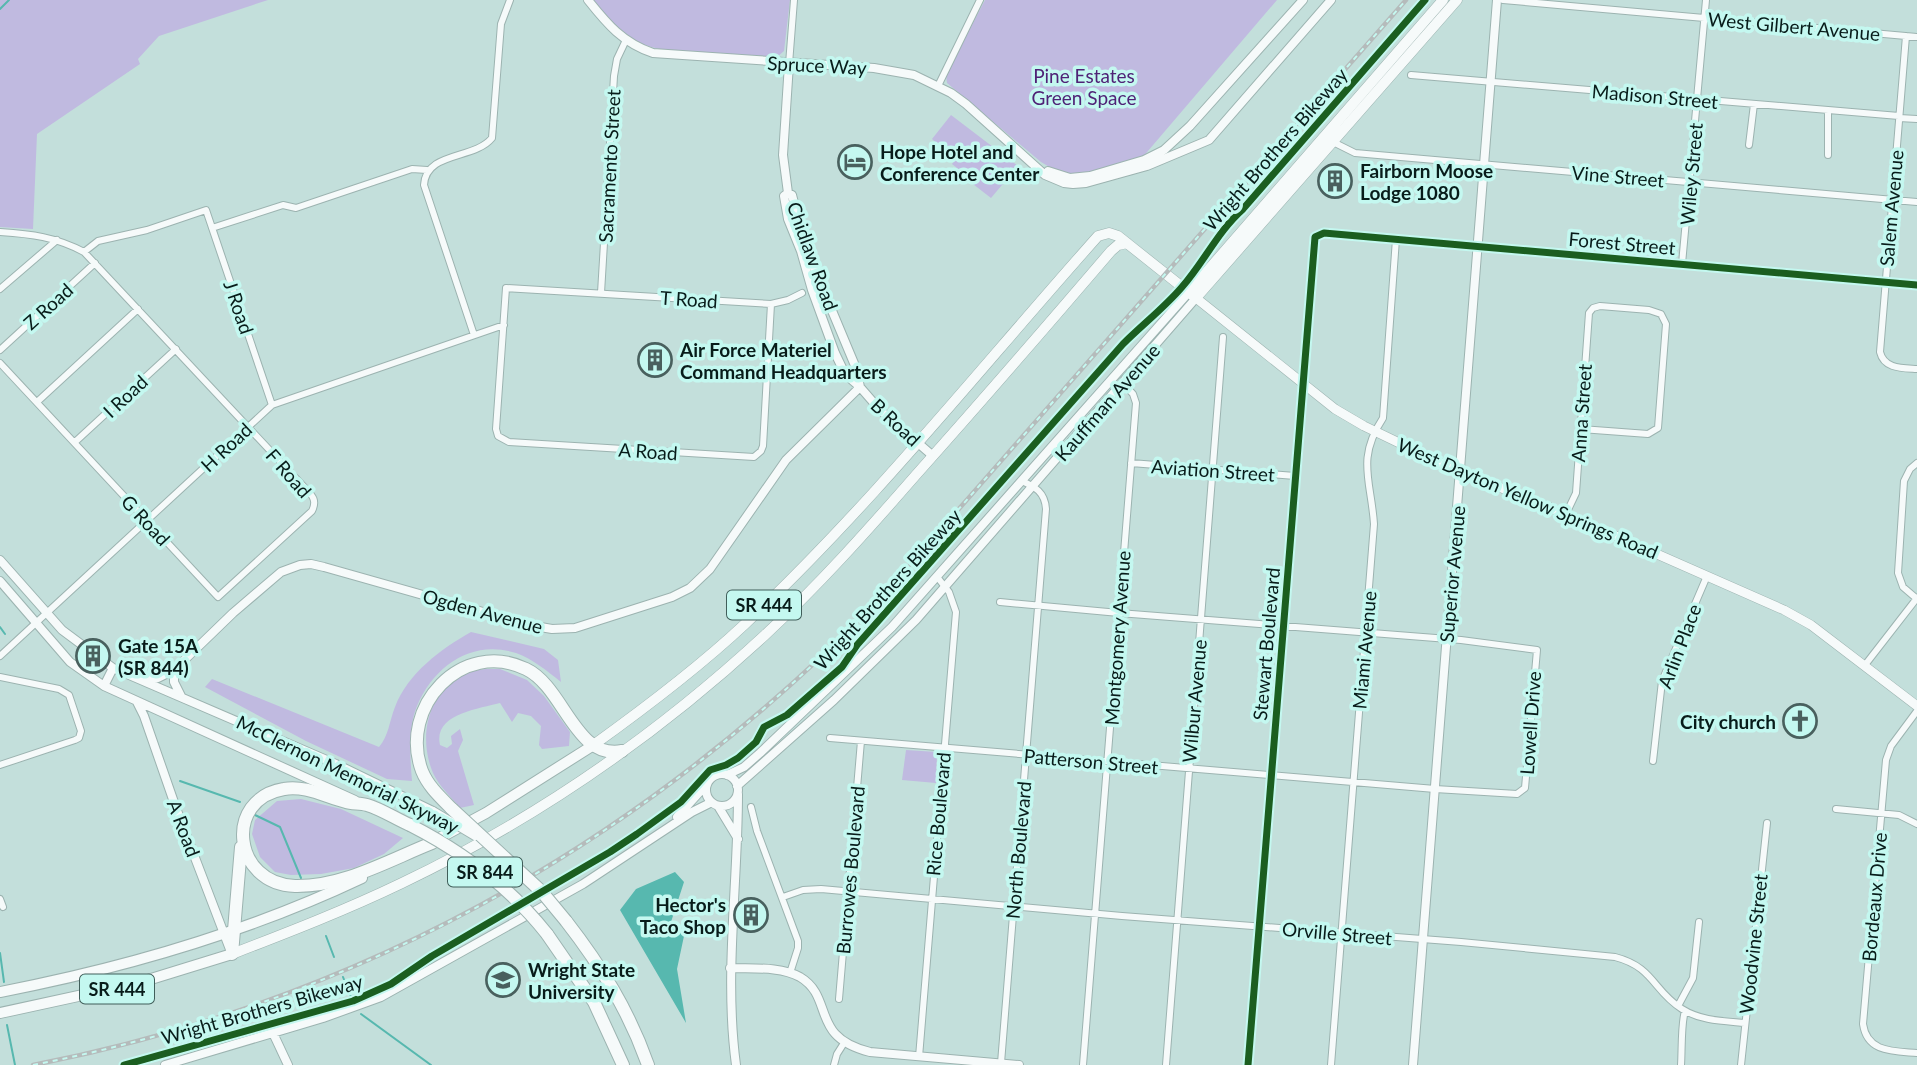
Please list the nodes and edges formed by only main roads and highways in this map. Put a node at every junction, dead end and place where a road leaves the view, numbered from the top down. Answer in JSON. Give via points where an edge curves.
{"nodes":[{"id":1,"x":1443,"y":0,"type":"edge"},
{"id":2,"x":1458,"y":0,"type":"edge"},
{"id":3,"x":1328,"y":139,"type":"junction"},
{"id":4,"x":1127,"y":243,"type":"junction"},
{"id":5,"x":1192,"y":295,"type":"junction"},
{"id":6,"x":1917,"y":706,"type":"edge"},
{"id":7,"x":592,"y":746,"type":"junction"},
{"id":8,"x":622,"y":751,"type":"junction"},
{"id":9,"x":243,"y":833,"type":"junction"},
{"id":10,"x":432,"y":843,"type":"junction"},
{"id":11,"x":228,"y":932,"type":"junction"},
{"id":12,"x":232,"y":954,"type":"junction"},
{"id":13,"x":0,"y":992,"type":"edge"},
{"id":14,"x":0,"y":1013,"type":"edge"},
{"id":15,"x":624,"y":1065,"type":"edge"},
{"id":16,"x":650,"y":1065,"type":"edge"}],
"edges":[{"from":1,"to":3,"type":"main road","name":"Kauffman Avenue"},
{"from":2,"to":3,"type":"main road","name":"Kauffman Avenue"},
{"from":3,"to":5,"type":"main road","name":"Kauffman Avenue"},
{"from":4,"to":5,"type":"main road","name":"West Dayton Yellow Springs Road","number":"SR 444"},
{"from":4,"to":7,"type":"main road","number":"SR 444","via":[[1113,234],[1098,236],[814,557],[744,625]]},
{"from":4,"to":8,"type":"main road","number":"SR 444","via":[[1111,251],[825,576],[715,679]]},
{"from":5,"to":6,"type":"main road","name":"West Dayton Yellow Springs Road","via":[[1335,409],[1459,471],[1794,615]]},
{"from":7,"to":8,"type":"highway","via":[[606,752]]},
{"from":7,"to":10,"type":"highway","number":"SR 444"},
{"from":7,"to":16,"type":"highway","name":"McClernon Memorial Skyway","number":"SR 844","bridge":true,"via":[[538,676],[508,663],[487,661],[451,675],[434,691],[422,713],[417,737],[419,758],[435,793],[542,892],[566,921],[598,962]]},
{"from":8,"to":12,"type":"main road","number":"SR 444","via":[[549,801],[447,860],[318,921]]},
{"from":9,"to":10,"type":"highway","via":[[246,856],[256,869],[276,883],[294,886],[354,875]]},
{"from":9,"to":11,"type":"highway"},
{"from":9,"to":15,"type":"highway","name":"McClernon Memorial Skyway","number":"SR 844","bridge":true,"via":[[256,803],[276,790],[299,789],[366,804],[478,866],[509,891],[547,934],[594,1002]]},
{"from":10,"to":11,"type":"highway","number":"SR 444","via":[[355,881]]},
{"from":11,"to":12,"type":"highway"},
{"from":11,"to":13,"type":"highway","number":"SR 444","via":[[102,970]]},
{"from":12,"to":14,"type":"highway","number":"SR 444","via":[[138,984]]}]}
